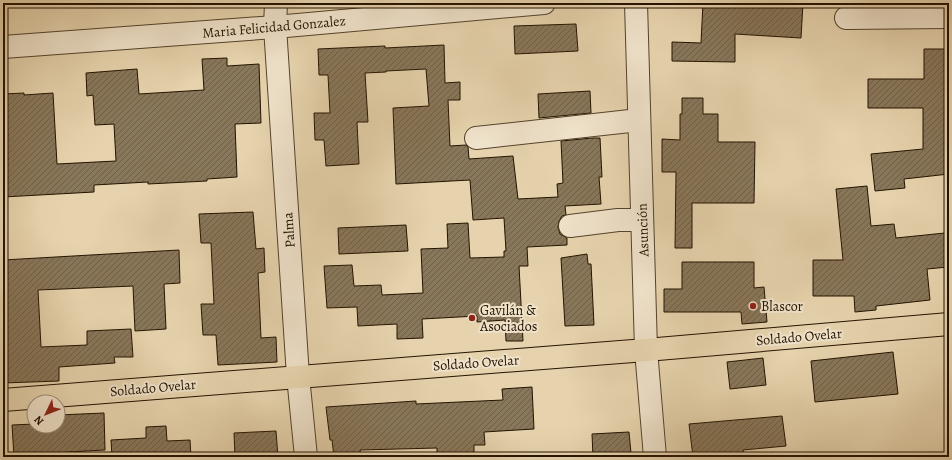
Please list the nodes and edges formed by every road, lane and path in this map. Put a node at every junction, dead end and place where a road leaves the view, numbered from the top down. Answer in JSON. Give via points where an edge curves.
{"nodes":[{"id":1,"x":276,"y":3,"type":"edge"},
{"id":2,"x":544,"y":3,"type":"edge"},
{"id":3,"x":636,"y":3,"type":"edge"},
{"id":4,"x":949,"y":17,"type":"edge"},
{"id":5,"x":846,"y":18,"type":"dead end"},
{"id":6,"x":275,"y":27,"type":"junction"},
{"id":7,"x":3,"y":47,"type":"edge"},
{"id":8,"x":639,"y":120,"type":"junction"},
{"id":9,"x":476,"y":138,"type":"dead end"},
{"id":10,"x":642,"y":220,"type":"junction"},
{"id":11,"x":570,"y":226,"type":"dead end"},
{"id":12,"x":949,"y":324,"type":"edge"},
{"id":13,"x":646,"y":350,"type":"junction"},
{"id":14,"x":298,"y":376,"type":"junction"},
{"id":15,"x":3,"y":400,"type":"edge"},
{"id":16,"x":306,"y":457,"type":"edge"},
{"id":17,"x":656,"y":457,"type":"edge"}],
"edges":[{"from":1,"to":6,"type":"street","name":"Palma"},
{"from":2,"to":6,"type":"street","name":"Maria Felicidad Gonzalez"},
{"from":3,"to":8,"type":"street","name":"Asunción"},
{"from":4,"to":5,"type":"street"},
{"from":6,"to":7,"type":"street","name":"Maria Felicidad Gonzalez"},
{"from":6,"to":14,"type":"street","name":"Palma"},
{"from":8,"to":9,"type":"street"},
{"from":8,"to":10,"type":"street","name":"Asunción"},
{"from":10,"to":11,"type":"street"},
{"from":10,"to":13,"type":"street","name":"Asunción"},
{"from":12,"to":13,"type":"main road","name":"Soldado Ovelar"},
{"from":13,"to":14,"type":"main road","name":"Soldado Ovelar"},
{"from":13,"to":17,"type":"street","name":"Asunción"},
{"from":14,"to":15,"type":"main road","name":"Soldado Ovelar"},
{"from":14,"to":16,"type":"street","name":"Palma"}]}
